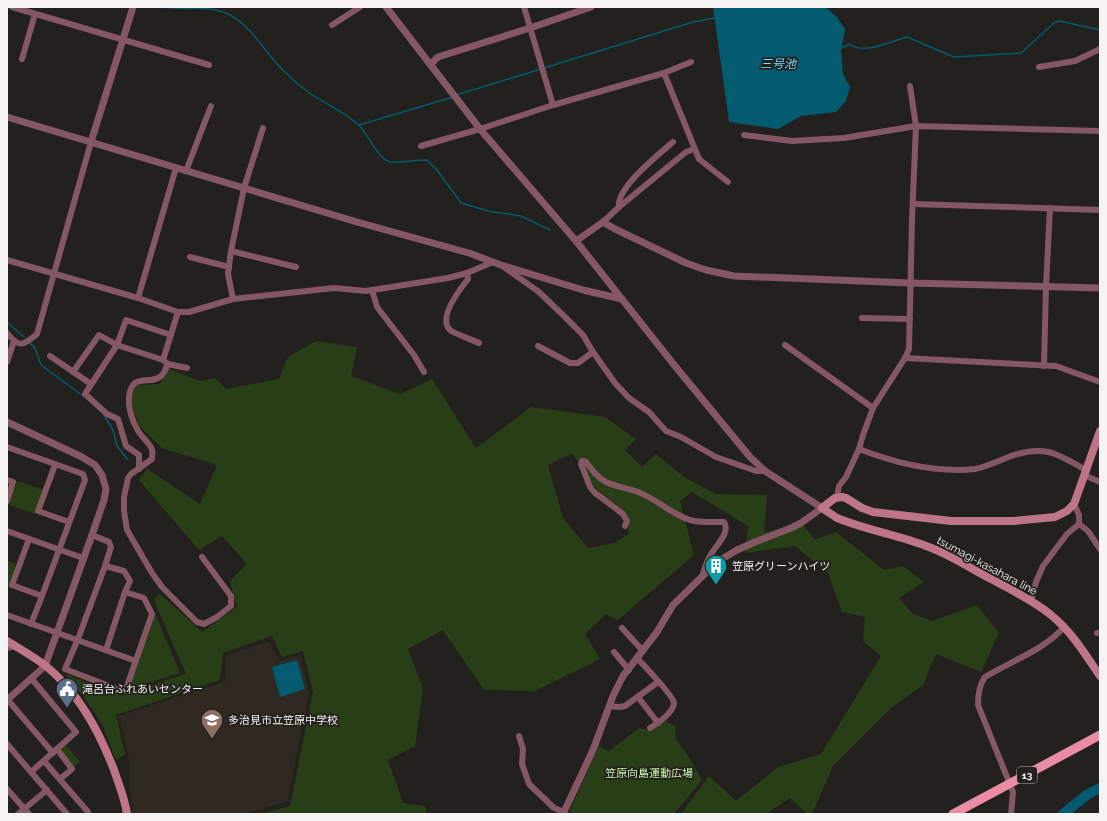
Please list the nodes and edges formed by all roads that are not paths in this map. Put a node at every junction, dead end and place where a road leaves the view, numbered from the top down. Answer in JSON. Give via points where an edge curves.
{"nodes":[{"id":1,"x":12,"y":7,"type":"edge"},
{"id":2,"x":133,"y":7,"type":"edge"},
{"id":3,"x":360,"y":7,"type":"edge"},
{"id":4,"x":386,"y":7,"type":"edge"},
{"id":5,"x":524,"y":7,"type":"edge"},
{"id":6,"x":591,"y":7,"type":"edge"},
{"id":7,"x":35,"y":14,"type":"junction"},
{"id":8,"x":332,"y":25,"type":"dead end"},
{"id":9,"x":530,"y":28,"type":"junction"},
{"id":10,"x":123,"y":40,"type":"junction"},
{"id":11,"x":1100,"y":49,"type":"edge"},
{"id":12,"x":22,"y":59,"type":"dead end"},
{"id":13,"x":691,"y":62,"type":"dead end"},
{"id":14,"x":431,"y":64,"type":"junction"},
{"id":15,"x":208,"y":66,"type":"dead end"},
{"id":16,"x":1039,"y":67,"type":"dead end"},
{"id":17,"x":664,"y":73,"type":"junction"},
{"id":18,"x":910,"y":86,"type":"dead end"},
{"id":19,"x":553,"y":104,"type":"junction"},
{"id":20,"x":211,"y":106,"type":"dead end"},
{"id":21,"x":7,"y":117,"type":"edge"},
{"id":22,"x":916,"y":126,"type":"junction"},
{"id":23,"x":263,"y":128,"type":"dead end"},
{"id":24,"x":480,"y":129,"type":"junction"},
{"id":25,"x":1100,"y":131,"type":"edge"},
{"id":26,"x":744,"y":135,"type":"dead end"},
{"id":27,"x":91,"y":142,"type":"junction"},
{"id":28,"x":673,"y":142,"type":"dead end"},
{"id":29,"x":421,"y":146,"type":"dead end"},
{"id":30,"x":694,"y":149,"type":"junction"},
{"id":31,"x":176,"y":168,"type":"junction"},
{"id":32,"x":186,"y":171,"type":"junction"},
{"id":33,"x":728,"y":182,"type":"dead end"},
{"id":34,"x":244,"y":188,"type":"junction"},
{"id":35,"x":913,"y":204,"type":"junction"},
{"id":36,"x":619,"y":207,"type":"junction"},
{"id":37,"x":1050,"y":208,"type":"junction"},
{"id":38,"x":1100,"y":210,"type":"edge"},
{"id":39,"x":603,"y":222,"type":"junction"},
{"id":40,"x":576,"y":241,"type":"junction"},
{"id":41,"x":231,"y":251,"type":"junction"},
{"id":42,"x":190,"y":257,"type":"dead end"},
{"id":43,"x":7,"y":260,"type":"edge"},
{"id":44,"x":493,"y":262,"type":"junction"},
{"id":45,"x":501,"y":265,"type":"junction"},
{"id":46,"x":229,"y":267,"type":"junction"},
{"id":47,"x":296,"y":267,"type":"dead end"},
{"id":48,"x":467,"y":272,"type":"junction"},
{"id":49,"x":54,"y":274,"type":"junction"},
{"id":50,"x":910,"y":283,"type":"junction"},
{"id":51,"x":1046,"y":286,"type":"junction"},
{"id":52,"x":1100,"y":288,"type":"edge"},
{"id":53,"x":372,"y":290,"type":"junction"},
{"id":54,"x":138,"y":298,"type":"junction"},
{"id":55,"x":622,"y":299,"type":"junction"},
{"id":56,"x":233,"y":300,"type":"junction"},
{"id":57,"x":178,"y":312,"type":"junction"},
{"id":58,"x":862,"y":318,"type":"dead end"},
{"id":59,"x":910,"y":319,"type":"junction"},
{"id":60,"x":7,"y":333,"type":"edge"},
{"id":61,"x":171,"y":335,"type":"junction"},
{"id":62,"x":14,"y":341,"type":"junction"},
{"id":63,"x":479,"y":343,"type":"dead end"},
{"id":64,"x":785,"y":345,"type":"dead end"},
{"id":65,"x":117,"y":346,"type":"junction"},
{"id":66,"x":538,"y":346,"type":"dead end"},
{"id":67,"x":593,"y":352,"type":"junction"},
{"id":68,"x":50,"y":356,"type":"dead end"},
{"id":69,"x":905,"y":358,"type":"junction"},
{"id":70,"x":7,"y":362,"type":"edge"},
{"id":71,"x":166,"y":362,"type":"junction"},
{"id":72,"x":1044,"y":366,"type":"junction"},
{"id":73,"x":187,"y":368,"type":"dead end"},
{"id":74,"x":73,"y":372,"type":"junction"},
{"id":75,"x":424,"y":372,"type":"dead end"},
{"id":76,"x":1100,"y":382,"type":"edge"},
{"id":77,"x":91,"y":384,"type":"junction"},
{"id":78,"x":873,"y":408,"type":"junction"},
{"id":79,"x":7,"y":422,"type":"edge"},
{"id":80,"x":1100,"y":431,"type":"edge"},
{"id":81,"x":7,"y":447,"type":"edge"},
{"id":82,"x":859,"y":449,"type":"junction"},
{"id":83,"x":1097,"y":450,"type":"edge"},
{"id":84,"x":55,"y":465,"type":"junction"},
{"id":85,"x":139,"y":468,"type":"junction"},
{"id":86,"x":765,"y":471,"type":"junction"},
{"id":87,"x":1085,"y":473,"type":"junction"},
{"id":88,"x":7,"y":480,"type":"edge"},
{"id":89,"x":1100,"y":482,"type":"edge"},
{"id":90,"x":837,"y":497,"type":"junction"},
{"id":91,"x":7,"y":501,"type":"edge"},
{"id":92,"x":1074,"y":504,"type":"junction"},
{"id":93,"x":822,"y":508,"type":"junction"},
{"id":94,"x":70,"y":522,"type":"junction"},
{"id":95,"x":1079,"y":524,"type":"junction"},
{"id":96,"x":625,"y":526,"type":"dead end"},
{"id":97,"x":7,"y":531,"type":"edge"},
{"id":98,"x":92,"y":535,"type":"junction"},
{"id":99,"x":29,"y":539,"type":"junction"},
{"id":100,"x":59,"y":549,"type":"junction"},
{"id":101,"x":1100,"y":549,"type":"edge"},
{"id":102,"x":202,"y":557,"type":"dead end"},
{"id":103,"x":83,"y":558,"type":"junction"},
{"id":104,"x":105,"y":566,"type":"junction"},
{"id":105,"x":702,"y":577,"type":"junction"},
{"id":106,"x":126,"y":592,"type":"junction"},
{"id":107,"x":42,"y":596,"type":"junction"},
{"id":108,"x":1031,"y":601,"type":"junction"},
{"id":109,"x":7,"y":615,"type":"edge"},
{"id":110,"x":31,"y":624,"type":"junction"},
{"id":111,"x":1064,"y":627,"type":"junction"},
{"id":112,"x":622,"y":628,"type":"dead end"},
{"id":113,"x":56,"y":632,"type":"junction"},
{"id":114,"x":78,"y":639,"type":"junction"},
{"id":115,"x":7,"y":641,"type":"edge"},
{"id":116,"x":11,"y":647,"type":"edge"},
{"id":117,"x":106,"y":650,"type":"junction"},
{"id":118,"x":643,"y":651,"type":"junction"},
{"id":119,"x":614,"y":652,"type":"dead end"},
{"id":120,"x":638,"y":659,"type":"junction"},
{"id":121,"x":136,"y":661,"type":"junction"},
{"id":122,"x":45,"y":666,"type":"junction"},
{"id":123,"x":629,"y":670,"type":"junction"},
{"id":124,"x":1100,"y":676,"type":"edge"},
{"id":125,"x":31,"y":678,"type":"junction"},
{"id":126,"x":658,"y":682,"type":"junction"},
{"id":127,"x":638,"y":697,"type":"junction"},
{"id":128,"x":7,"y":699,"type":"edge"},
{"id":129,"x":609,"y":706,"type":"junction"},
{"id":130,"x":658,"y":723,"type":"junction"},
{"id":131,"x":650,"y":728,"type":"dead end"},
{"id":132,"x":1100,"y":735,"type":"edge"},
{"id":133,"x":519,"y":736,"type":"dead end"},
{"id":134,"x":7,"y":744,"type":"edge"},
{"id":135,"x":55,"y":751,"type":"junction"},
{"id":136,"x":44,"y":761,"type":"junction"},
{"id":137,"x":31,"y":772,"type":"junction"},
{"id":138,"x":60,"y":780,"type":"junction"},
{"id":139,"x":1010,"y":783,"type":"junction"},
{"id":140,"x":7,"y":789,"type":"edge"},
{"id":141,"x":47,"y":790,"type":"junction"},
{"id":142,"x":26,"y":811,"type":"edge"},
{"id":143,"x":88,"y":812,"type":"dead end"},
{"id":144,"x":564,"y":813,"type":"edge"},
{"id":145,"x":18,"y":814,"type":"edge"},
{"id":146,"x":67,"y":814,"type":"edge"},
{"id":147,"x":127,"y":814,"type":"edge"},
{"id":148,"x":953,"y":814,"type":"edge"},
{"id":149,"x":1012,"y":814,"type":"edge"}],
"edges":[{"from":1,"to":7,"type":"street"},
{"from":2,"to":10,"type":"street"},
{"from":3,"to":8,"type":"street"},
{"from":4,"to":14,"type":"street"},
{"from":5,"to":9,"type":"street"},
{"from":6,"to":9,"type":"street"},
{"from":7,"to":10,"type":"street"},
{"from":7,"to":12,"type":"street"},
{"from":9,"to":14,"type":"street","via":[[438,57]]},
{"from":9,"to":19,"type":"street"},
{"from":10,"to":15,"type":"street"},
{"from":10,"to":27,"type":"street"},
{"from":11,"to":16,"type":"street","via":[[1075,61]]},
{"from":13,"to":17,"type":"street"},
{"from":14,"to":24,"type":"street"},
{"from":17,"to":19,"type":"street"},
{"from":17,"to":30,"type":"street"},
{"from":18,"to":22,"type":"street"},
{"from":19,"to":24,"type":"street"},
{"from":20,"to":32,"type":"street"},
{"from":21,"to":27,"type":"street"},
{"from":22,"to":25,"type":"street"},
{"from":22,"to":26,"type":"street","via":[[844,138],[792,141]]},
{"from":22,"to":35,"type":"street"},
{"from":23,"to":34,"type":"street"},
{"from":24,"to":29,"type":"street"},
{"from":24,"to":40,"type":"street"},
{"from":27,"to":31,"type":"street"},
{"from":27,"to":49,"type":"street"},
{"from":28,"to":36,"type":"street","via":[[631,180],[618,202]]},
{"from":30,"to":33,"type":"street","via":[[699,159]]},
{"from":30,"to":36,"type":"street","via":[[686,152]]},
{"from":31,"to":32,"type":"street"},
{"from":31,"to":54,"type":"street"},
{"from":32,"to":34,"type":"street"},
{"from":34,"to":41,"type":"street"},
{"from":34,"to":44,"type":"street"},
{"from":35,"to":37,"type":"street"},
{"from":35,"to":50,"type":"street"},
{"from":36,"to":39,"type":"street"},
{"from":37,"to":38,"type":"street"},
{"from":37,"to":51,"type":"street"},
{"from":39,"to":40,"type":"street"},
{"from":39,"to":50,"type":"street","via":[[686,263],[720,274],[749,278]]},
{"from":40,"to":55,"type":"street"},
{"from":41,"to":46,"type":"street"},
{"from":41,"to":47,"type":"street"},
{"from":42,"to":46,"type":"street"},
{"from":43,"to":49,"type":"street"},
{"from":44,"to":45,"type":"street"},
{"from":44,"to":48,"type":"street"},
{"from":45,"to":55,"type":"street"},
{"from":45,"to":67,"type":"street","via":[[539,292],[583,335]]},
{"from":46,"to":56,"type":"street"},
{"from":48,"to":53,"type":"street","via":[[448,278]]},
{"from":48,"to":63,"type":"street","via":[[468,279],[458,291],[447,314],[446,323],[450,331]]},
{"from":49,"to":54,"type":"street"},
{"from":49,"to":62,"type":"street","via":[[37,334],[27,343]]},
{"from":50,"to":51,"type":"street"},
{"from":50,"to":59,"type":"street"},
{"from":51,"to":52,"type":"street"},
{"from":51,"to":72,"type":"street"},
{"from":53,"to":56,"type":"street","via":[[334,288]]},
{"from":53,"to":75,"type":"street","via":[[378,307]]},
{"from":54,"to":57,"type":"street"},
{"from":55,"to":86,"type":"street","via":[[750,457]]},
{"from":56,"to":57,"type":"street","via":[[189,312]]},
{"from":57,"to":61,"type":"street"},
{"from":58,"to":59,"type":"street"},
{"from":59,"to":69,"type":"street","via":[[909,349]]},
{"from":60,"to":62,"type":"street"},
{"from":61,"to":65,"type":"street","via":[[126,320]]},
{"from":61,"to":71,"type":"street"},
{"from":62,"to":70,"type":"street"},
{"from":64,"to":78,"type":"street"},
{"from":65,"to":71,"type":"street"},
{"from":65,"to":74,"type":"street","via":[[99,335]]},
{"from":65,"to":77,"type":"street"},
{"from":66,"to":67,"type":"street","via":[[570,363],[578,363]]},
{"from":67,"to":86,"type":"street","via":[[615,383],[629,398],[649,412],[666,431],[716,458],[756,471]]},
{"from":68,"to":74,"type":"street"},
{"from":69,"to":72,"type":"street"},
{"from":69,"to":78,"type":"street"},
{"from":71,"to":73,"type":"street"},
{"from":71,"to":85,"type":"street","via":[[162,375],[156,379],[141,380],[134,384],[129,392],[128,402],[133,422],[152,449],[152,459]]},
{"from":72,"to":76,"type":"street","via":[[1056,366]]},
{"from":74,"to":77,"type":"street"},
{"from":77,"to":85,"type":"street","via":[[85,394],[107,414],[118,419],[126,446],[139,455]]},
{"from":78,"to":82,"type":"street"},
{"from":79,"to":98,"type":"street","via":[[95,465],[102,475],[106,489]]},
{"from":80,"to":83,"type":"main road"},
{"from":81,"to":84,"type":"street"},
{"from":82,"to":87,"type":"street","via":[[900,463],[938,469],[973,469],[1033,451],[1048,452]]},
{"from":82,"to":90,"type":"street","via":[[839,486]]},
{"from":83,"to":87,"type":"main road"},
{"from":84,"to":94,"type":"street","via":[[83,474],[85,480]]},
{"from":84,"to":94,"type":"street","via":[[38,511]]},
{"from":85,"to":102,"type":"street","via":[[128,478],[125,490],[124,511],[127,530],[162,587],[197,622],[204,624],[231,606],[231,596]]},
{"from":86,"to":93,"type":"street"},
{"from":87,"to":89,"type":"street"},
{"from":87,"to":92,"type":"main road"},
{"from":88,"to":91,"type":"street","via":[[13,482]]},
{"from":90,"to":92,"type":"main road","name":"tsumagi-kasahara line","via":[[846,498],[873,512],[951,521],[1014,521],[1054,517],[1068,511]]},
{"from":90,"to":93,"type":"main road"},
{"from":92,"to":95,"type":"street","via":[[1079,515]]},
{"from":93,"to":105,"type":"street","via":[[791,528],[725,557]]},
{"from":93,"to":108,"type":"main road","name":"tsumagi-kasahara line","via":[[837,518],[928,547]]},
{"from":94,"to":100,"type":"street"},
{"from":95,"to":101,"type":"street","via":[[1088,531]]},
{"from":95,"to":108,"type":"street","via":[[1067,534],[1042,566]]},
{"from":96,"to":105,"type":"street","via":[[627,521],[623,514],[590,487],[582,461],[606,482],[639,492],[676,514],[703,522],[724,522],[726,525],[721,540],[705,564]]},
{"from":97,"to":99,"type":"street"},
{"from":98,"to":103,"type":"street"},
{"from":98,"to":104,"type":"street","via":[[109,542],[111,547]]},
{"from":99,"to":100,"type":"street"},
{"from":99,"to":107,"type":"street","via":[[12,585]]},
{"from":100,"to":103,"type":"street"},
{"from":100,"to":107,"type":"street"},
{"from":103,"to":113,"type":"street"},
{"from":104,"to":106,"type":"street","via":[[124,571],[130,581]]},
{"from":104,"to":114,"type":"street"},
{"from":105,"to":118,"type":"street","via":[[673,605]]},
{"from":106,"to":117,"type":"street"},
{"from":106,"to":121,"type":"street","via":[[144,598],[152,614]]},
{"from":107,"to":110,"type":"street"},
{"from":108,"to":111,"type":"main road","name":"tsumagi-kasahara line"},
{"from":109,"to":110,"type":"street"},
{"from":110,"to":113,"type":"street"},
{"from":111,"to":124,"type":"main road","name":"tsumagi-kasahara line"},
{"from":111,"to":139,"type":"street","via":[[1040,646],[986,677],[981,686],[978,705]]},
{"from":112,"to":118,"type":"street"},
{"from":113,"to":114,"type":"street"},
{"from":113,"to":122,"type":"street"},
{"from":114,"to":117,"type":"street"},
{"from":114,"to":121,"type":"street","via":[[65,669],[122,691],[126,689]]},
{"from":115,"to":116,"type":"main road"},
{"from":116,"to":122,"type":"main road"},
{"from":117,"to":121,"type":"street"},
{"from":118,"to":120,"type":"street"},
{"from":119,"to":123,"type":"street"},
{"from":120,"to":123,"type":"street"},
{"from":120,"to":126,"type":"street"},
{"from":122,"to":125,"type":"street"},
{"from":122,"to":147,"type":"main road","via":[[67,686],[90,719],[106,750],[126,804]]},
{"from":123,"to":129,"type":"street","via":[[620,682]]},
{"from":125,"to":128,"type":"street"},
{"from":125,"to":135,"type":"street","via":[[76,732]]},
{"from":126,"to":127,"type":"street"},
{"from":126,"to":130,"type":"street","via":[[674,705]]},
{"from":127,"to":129,"type":"street","via":[[622,707]]},
{"from":127,"to":130,"type":"street"},
{"from":128,"to":135,"type":"street"},
{"from":129,"to":144,"type":"street","via":[[593,750]]},
{"from":130,"to":131,"type":"street"},
{"from":132,"to":139,"type":"main road","number":"13"},
{"from":133,"to":144,"type":"street","via":[[523,749],[522,764],[529,784],[554,808]]},
{"from":134,"to":137,"type":"street"},
{"from":135,"to":136,"type":"street"},
{"from":135,"to":138,"type":"street","via":[[72,769]]},
{"from":136,"to":137,"type":"street"},
{"from":136,"to":138,"type":"street"},
{"from":137,"to":141,"type":"street"},
{"from":138,"to":143,"type":"street"},
{"from":139,"to":148,"type":"main road","number":"13"},
{"from":139,"to":149,"type":"street","via":[[1013,792]]},
{"from":140,"to":142,"type":"street"},
{"from":141,"to":142,"type":"street"},
{"from":141,"to":146,"type":"street"},
{"from":142,"to":145,"type":"street"}]}
